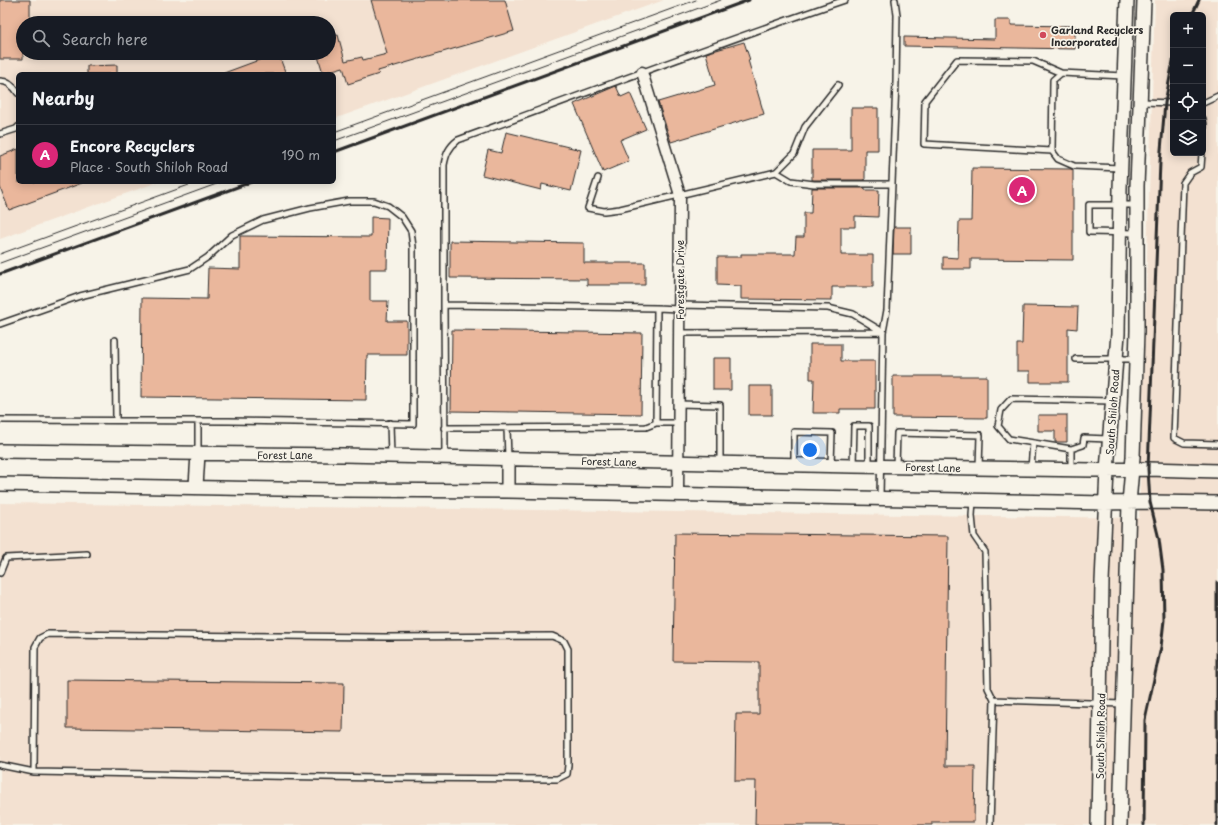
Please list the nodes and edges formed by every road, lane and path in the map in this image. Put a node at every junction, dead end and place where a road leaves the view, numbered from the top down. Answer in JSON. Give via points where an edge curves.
{"nodes":[{"id":1,"x":845,"y":0,"type":"edge"},
{"id":2,"x":895,"y":0,"type":"edge"},
{"id":3,"x":1127,"y":0,"type":"edge"},
{"id":4,"x":1144,"y":0,"type":"edge"},
{"id":5,"x":642,"y":72,"type":"junction"},
{"id":6,"x":1061,"y":73,"type":"junction"},
{"id":7,"x":1124,"y":76,"type":"junction"},
{"id":8,"x":0,"y":81,"type":"edge"},
{"id":9,"x":838,"y":85,"type":"dead end"},
{"id":10,"x":16,"y":90,"type":"edge"},
{"id":11,"x":1218,"y":96,"type":"edge"},
{"id":12,"x":1206,"y":101,"type":"edge"},
{"id":13,"x":1141,"y":102,"type":"junction"},
{"id":14,"x":1170,"y":103,"type":"edge"},
{"id":15,"x":16,"y":129,"type":"edge"},
{"id":16,"x":0,"y":134,"type":"edge"},
{"id":17,"x":1052,"y":151,"type":"junction"},
{"id":18,"x":1202,"y":156,"type":"edge"},
{"id":19,"x":1121,"y":168,"type":"junction"},
{"id":20,"x":776,"y":172,"type":"junction"},
{"id":21,"x":598,"y":178,"type":"dead end"},
{"id":22,"x":892,"y":184,"type":"junction"},
{"id":23,"x":680,"y":195,"type":"junction"},
{"id":24,"x":1120,"y":205,"type":"junction"},
{"id":25,"x":1137,"y":205,"type":"junction"},
{"id":26,"x":1119,"y":233,"type":"junction"},
{"id":27,"x":1137,"y":233,"type":"junction"},
{"id":28,"x":444,"y":305,"type":"junction"},
{"id":29,"x":679,"y":307,"type":"junction"},
{"id":30,"x":657,"y":308,"type":"junction"},
{"id":31,"x":0,"y":324,"type":"edge"},
{"id":32,"x":883,"y":332,"type":"junction"},
{"id":33,"x":679,"y":333,"type":"junction"},
{"id":34,"x":115,"y":340,"type":"dead end"},
{"id":35,"x":1076,"y":359,"type":"dead end"},
{"id":36,"x":1116,"y":359,"type":"junction"},
{"id":37,"x":1136,"y":359,"type":"junction"},
{"id":38,"x":1113,"y":401,"type":"junction"},
{"id":39,"x":678,"y":404,"type":"junction"},
{"id":40,"x":0,"y":420,"type":"edge"},
{"id":41,"x":116,"y":420,"type":"junction"},
{"id":42,"x":198,"y":421,"type":"junction"},
{"id":43,"x":390,"y":424,"type":"junction"},
{"id":44,"x":656,"y":424,"type":"junction"},
{"id":45,"x":678,"y":424,"type":"junction"},
{"id":46,"x":444,"y":428,"type":"junction"},
{"id":47,"x":507,"y":428,"type":"junction"},
{"id":48,"x":1110,"y":439,"type":"junction"},
{"id":49,"x":1033,"y":443,"type":"junction"},
{"id":50,"x":1218,"y":444,"type":"edge"},
{"id":51,"x":1071,"y":449,"type":"junction"},
{"id":52,"x":0,"y":451,"type":"edge"},
{"id":53,"x":198,"y":454,"type":"junction"},
{"id":54,"x":391,"y":456,"type":"junction"},
{"id":55,"x":445,"y":457,"type":"junction"},
{"id":56,"x":508,"y":459,"type":"junction"},
{"id":57,"x":678,"y":462,"type":"junction"},
{"id":58,"x":720,"y":463,"type":"junction"},
{"id":59,"x":794,"y":465,"type":"junction"},
{"id":60,"x":831,"y":465,"type":"junction"},
{"id":61,"x":853,"y":466,"type":"junction"},
{"id":62,"x":874,"y":466,"type":"junction"},
{"id":63,"x":896,"y":467,"type":"junction"},
{"id":64,"x":979,"y":468,"type":"junction"},
{"id":65,"x":1031,"y":469,"type":"junction"},
{"id":66,"x":1071,"y":470,"type":"junction"},
{"id":67,"x":1107,"y":470,"type":"junction"},
{"id":68,"x":1132,"y":470,"type":"junction"},
{"id":69,"x":1218,"y":471,"type":"edge"},
{"id":70,"x":3,"y":485,"type":"edge"},
{"id":71,"x":196,"y":486,"type":"junction"},
{"id":72,"x":508,"y":491,"type":"junction"},
{"id":73,"x":678,"y":494,"type":"junction"},
{"id":74,"x":880,"y":498,"type":"junction"},
{"id":75,"x":973,"y":500,"type":"junction"},
{"id":76,"x":1105,"y":503,"type":"junction"},
{"id":77,"x":1129,"y":503,"type":"junction"},
{"id":78,"x":1218,"y":503,"type":"edge"},
{"id":79,"x":87,"y":554,"type":"dead end"},
{"id":80,"x":0,"y":573,"type":"edge"},
{"id":81,"x":994,"y":700,"type":"junction"},
{"id":82,"x":1100,"y":703,"type":"junction"},
{"id":83,"x":1124,"y":704,"type":"junction"},
{"id":84,"x":0,"y":765,"type":"edge"},
{"id":85,"x":34,"y":772,"type":"junction"},
{"id":86,"x":990,"y":825,"type":"edge"},
{"id":87,"x":1098,"y":825,"type":"edge"},
{"id":88,"x":1120,"y":825,"type":"edge"}],
"edges":[{"from":1,"to":5,"type":"lane"},
{"from":2,"to":22,"type":"lane","via":[[896,82]]},
{"from":3,"to":7,"type":"main road","name":"South Shiloh Road"},
{"from":4,"to":13,"type":"main road","name":"South Shiloh Road"},
{"from":5,"to":23,"type":"street","name":"Forestgate Drive"},
{"from":5,"to":28,"type":"lane","via":[[458,140],[451,146],[444,165]]},
{"from":6,"to":7,"type":"lane"},
{"from":6,"to":17,"type":"lane","via":[[1053,80]]},
{"from":6,"to":17,"type":"lane","via":[[1033,61],[957,60],[925,101],[924,144]]},
{"from":7,"to":19,"type":"main road","name":"South Shiloh Road"},
{"from":8,"to":10,"type":"lane","via":[[5,81]]},
{"from":9,"to":20,"type":"lane","via":[[805,127],[794,154]]},
{"from":11,"to":12,"type":"lane"},
{"from":13,"to":14,"type":"lane"},
{"from":13,"to":25,"type":"main road","name":"South Shiloh Road"},
{"from":15,"to":16,"type":"lane"},
{"from":17,"to":19,"type":"lane","via":[[1058,159],[1074,166]]},
{"from":18,"to":50,"type":"lane","via":[[1201,167],[1190,173],[1183,183],[1174,438],[1184,443]]},
{"from":19,"to":24,"type":"main road","name":"South Shiloh Road"},
{"from":20,"to":22,"type":"lane","via":[[791,181],[814,184]]},
{"from":20,"to":23,"type":"lane"},
{"from":21,"to":23,"type":"lane","via":[[588,208],[620,210]]},
{"from":22,"to":32,"type":"lane","via":[[887,310]]},
{"from":23,"to":29,"type":"street","name":"Forestgate Drive"},
{"from":24,"to":25,"type":"lane"},
{"from":24,"to":26,"type":"main road","name":"South Shiloh Road"},
{"from":24,"to":26,"type":"lane","via":[[1089,205],[1089,232]]},
{"from":25,"to":27,"type":"main road","name":"South Shiloh Road"},
{"from":26,"to":27,"type":"lane"},
{"from":26,"to":36,"type":"main road","name":"South Shiloh Road"},
{"from":27,"to":37,"type":"main road","name":"South Shiloh Road"},
{"from":28,"to":30,"type":"lane"},
{"from":28,"to":46,"type":"lane"},
{"from":29,"to":30,"type":"lane"},
{"from":29,"to":32,"type":"lane","via":[[828,308],[854,314]]},
{"from":29,"to":33,"type":"street","name":"Forestgate Drive"},
{"from":30,"to":44,"type":"lane"},
{"from":31,"to":43,"type":"lane","via":[[80,296],[190,268],[208,257],[232,235],[263,220],[349,201],[374,201],[388,206],[402,217],[411,231],[414,247],[413,424]]},
{"from":32,"to":33,"type":"lane"},
{"from":32,"to":62,"type":"lane"},
{"from":33,"to":39,"type":"street","name":"Forestgate Drive"},
{"from":34,"to":41,"type":"lane"},
{"from":35,"to":36,"type":"lane"},
{"from":36,"to":37,"type":"lane"},
{"from":36,"to":38,"type":"main road","name":"South Shiloh Road"},
{"from":37,"to":68,"type":"main road","name":"South Shiloh Road"},
{"from":38,"to":48,"type":"main road","name":"South Shiloh Road"},
{"from":38,"to":49,"type":"lane","via":[[1012,399],[1000,410],[998,426],[1009,439]]},
{"from":39,"to":45,"type":"street","name":"Forestgate Drive"},
{"from":39,"to":58,"type":"lane","via":[[720,405]]},
{"from":40,"to":41,"type":"lane"},
{"from":41,"to":42,"type":"lane"},
{"from":42,"to":43,"type":"lane"},
{"from":42,"to":53,"type":"lane"},
{"from":43,"to":54,"type":"lane"},
{"from":44,"to":45,"type":"lane"},
{"from":44,"to":47,"type":"lane","via":[[646,428]]},
{"from":45,"to":57,"type":"street","name":"Forestgate Drive"},
{"from":46,"to":47,"type":"lane"},
{"from":46,"to":55,"type":"lane"},
{"from":47,"to":56,"type":"lane"},
{"from":48,"to":51,"type":"lane","via":[[1084,438],[1083,445]]},
{"from":48,"to":67,"type":"main road","name":"South Shiloh Road"},
{"from":49,"to":51,"type":"lane"},
{"from":49,"to":65,"type":"lane"},
{"from":51,"to":66,"type":"lane"},
{"from":52,"to":53,"type":"main road","name":"Forest Lane"},
{"from":53,"to":54,"type":"main road","name":"Forest Lane"},
{"from":53,"to":71,"type":"main road"},
{"from":54,"to":55,"type":"main road","name":"Forest Lane"},
{"from":55,"to":56,"type":"main road","name":"Forest Lane"},
{"from":56,"to":57,"type":"main road","name":"Forest Lane"},
{"from":56,"to":72,"type":"main road"},
{"from":57,"to":58,"type":"main road","name":"Forest Lane"},
{"from":57,"to":73,"type":"street","name":"Forestgate Drive"},
{"from":58,"to":59,"type":"main road","name":"Forest Lane"},
{"from":59,"to":60,"type":"main road","name":"Forest Lane"},
{"from":59,"to":60,"type":"lane","via":[[794,432],[832,433]]},
{"from":60,"to":61,"type":"main road","name":"Forest Lane"},
{"from":61,"to":62,"type":"main road","name":"Forest Lane"},
{"from":61,"to":62,"type":"lane","via":[[854,426],[869,426]]},
{"from":62,"to":63,"type":"main road","name":"Forest Lane"},
{"from":62,"to":74,"type":"lane"},
{"from":63,"to":64,"type":"main road","name":"Forest Lane"},
{"from":63,"to":64,"type":"lane","via":[[897,433],[904,433],[980,435]]},
{"from":64,"to":65,"type":"main road","name":"Forest Lane"},
{"from":65,"to":66,"type":"main road","name":"Forest Lane"},
{"from":66,"to":67,"type":"main road","name":"Forest Lane"},
{"from":67,"to":68,"type":"main road","name":"Forest Lane"},
{"from":67,"to":76,"type":"main road","name":"South Shiloh Road"},
{"from":68,"to":69,"type":"main road","name":"Forest Lane"},
{"from":68,"to":77,"type":"main road","name":"South Shiloh Road"},
{"from":70,"to":71,"type":"main road"},
{"from":71,"to":72,"type":"main road"},
{"from":72,"to":73,"type":"main road"},
{"from":73,"to":74,"type":"main road"},
{"from":74,"to":75,"type":"main road"},
{"from":75,"to":76,"type":"main road"},
{"from":75,"to":81,"type":"lane","via":[[974,536],[986,552],[988,688]]},
{"from":76,"to":77,"type":"main road"},
{"from":76,"to":82,"type":"main road","name":"South Shiloh Road"},
{"from":77,"to":78,"type":"main road"},
{"from":77,"to":83,"type":"main road","name":"South Shiloh Road"},
{"from":79,"to":80,"type":"lane","via":[[6,558]]},
{"from":81,"to":82,"type":"lane"},
{"from":81,"to":86,"type":"lane"},
{"from":82,"to":83,"type":"lane"},
{"from":82,"to":87,"type":"main road","name":"South Shiloh Road"},
{"from":83,"to":88,"type":"main road","name":"South Shiloh Road"},
{"from":84,"to":85,"type":"lane"},
{"from":85,"to":85,"type":"lane","via":[[557,779],[567,774],[568,765],[568,649],[564,641],[552,636],[48,634],[40,638],[35,647]]}]}
